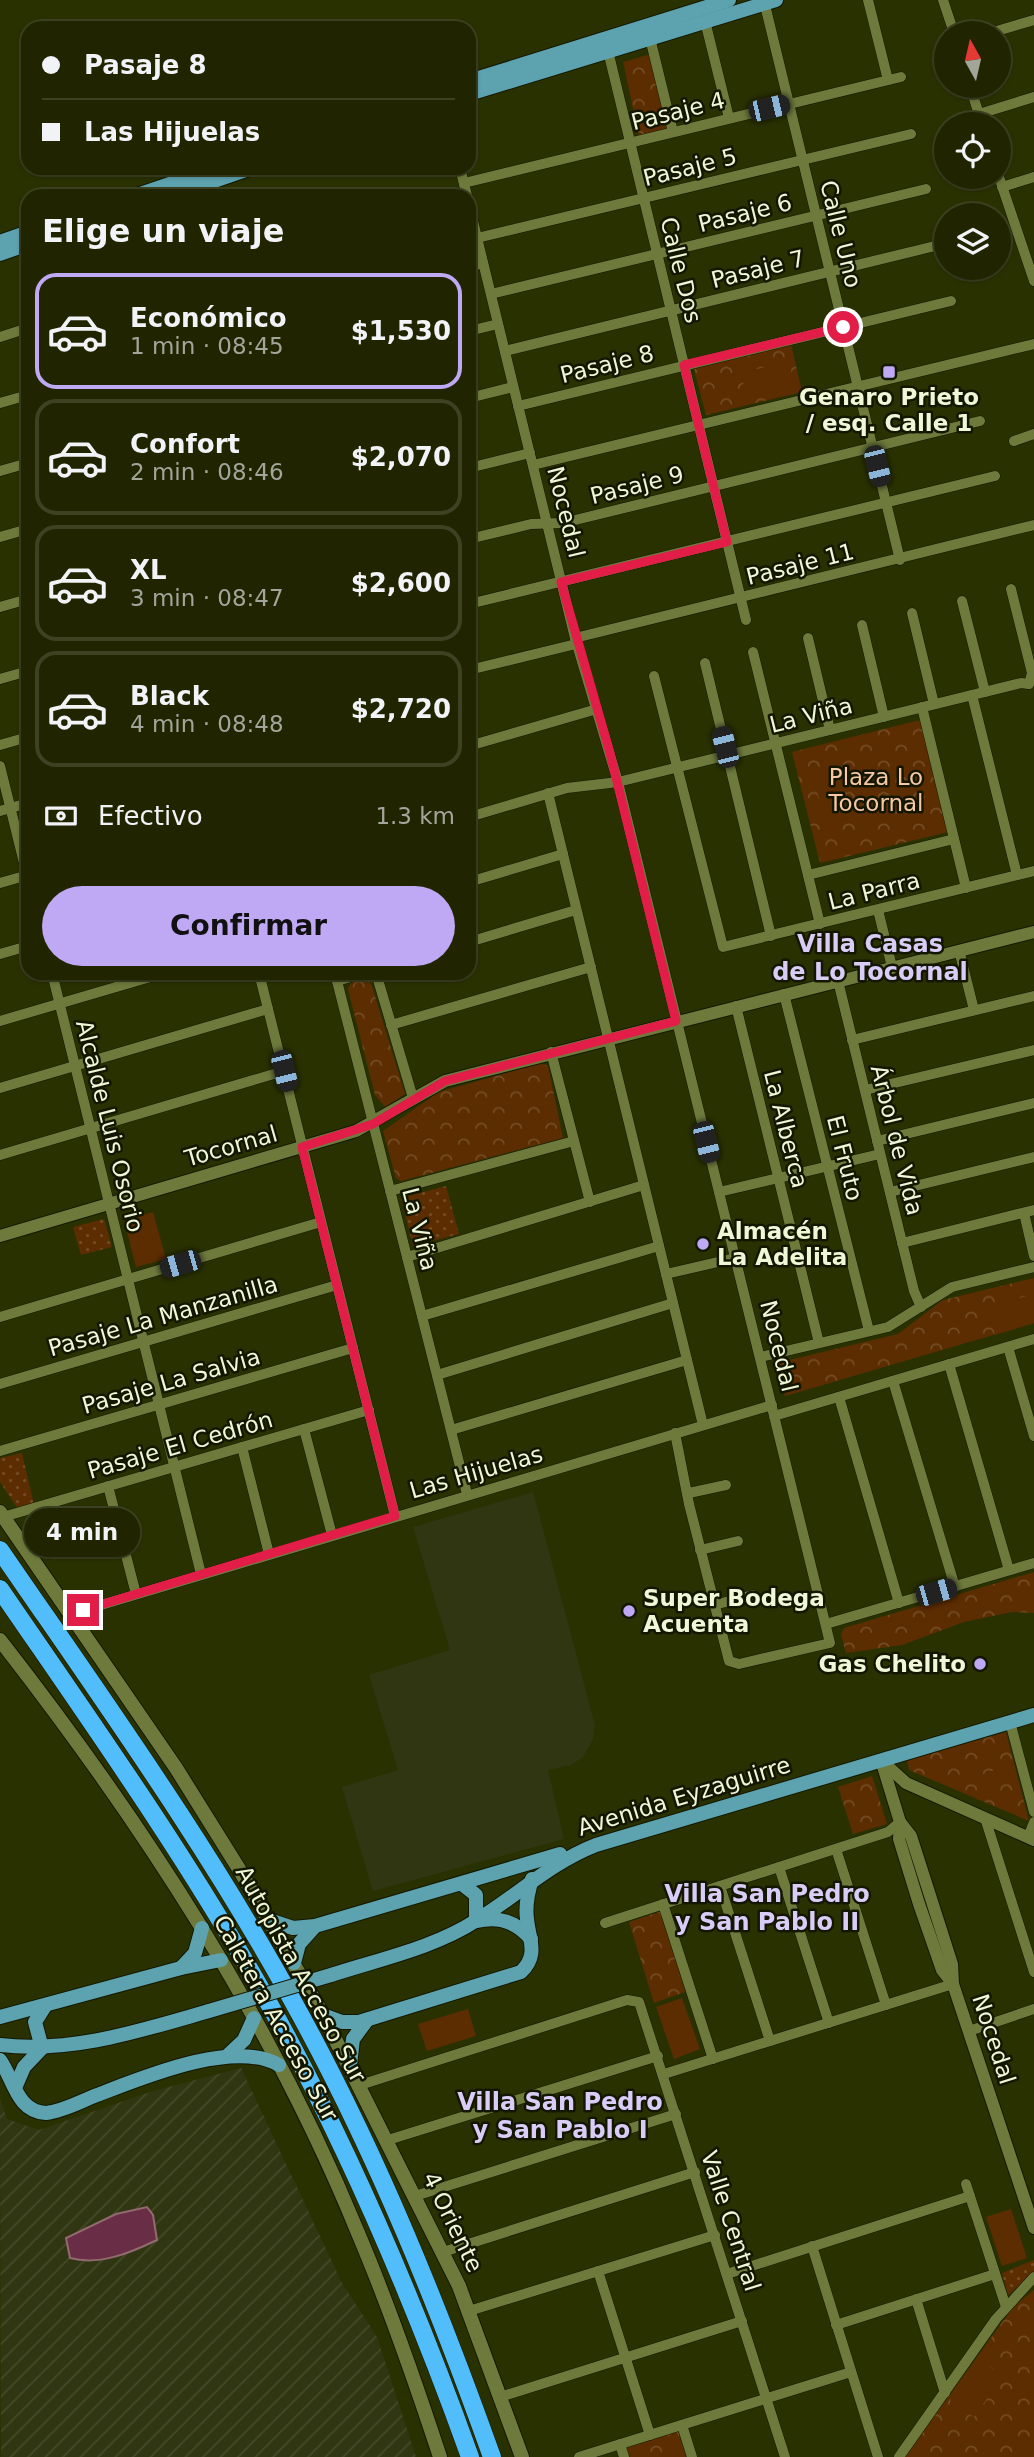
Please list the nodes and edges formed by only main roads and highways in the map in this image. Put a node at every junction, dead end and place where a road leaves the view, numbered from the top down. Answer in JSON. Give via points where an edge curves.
{"nodes":[{"id":1,"x":729,"y":0,"type":"edge"},
{"id":2,"x":768,"y":1,"type":"edge"},
{"id":3,"x":476,"y":79,"type":"edge"},
{"id":4,"x":476,"y":92,"type":"edge"},
{"id":5,"x":196,"y":175,"type":"edge"},
{"id":6,"x":232,"y":175,"type":"edge"},
{"id":7,"x":154,"y":189,"type":"edge"},
{"id":8,"x":192,"y":189,"type":"edge"},
{"id":9,"x":21,"y":234,"type":"edge"},
{"id":10,"x":0,"y":242,"type":"edge"},
{"id":11,"x":21,"y":246,"type":"edge"},
{"id":12,"x":0,"y":254,"type":"edge"},
{"id":13,"x":2,"y":1514,"type":"edge"},
{"id":14,"x":0,"y":1550,"type":"edge"},
{"id":15,"x":0,"y":1589,"type":"edge"},
{"id":16,"x":0,"y":1640,"type":"edge"},
{"id":17,"x":1034,"y":1715,"type":"edge"},
{"id":18,"x":596,"y":1845,"type":"junction"},
{"id":19,"x":532,"y":1879,"type":"junction"},
{"id":20,"x":462,"y":1884,"type":"junction"},
{"id":21,"x":269,"y":1920,"type":"junction"},
{"id":22,"x":476,"y":1921,"type":"junction"},
{"id":23,"x":315,"y":1926,"type":"junction"},
{"id":24,"x":202,"y":1928,"type":"junction"},
{"id":25,"x":532,"y":1940,"type":"junction"},
{"id":26,"x":221,"y":1960,"type":"junction"},
{"id":27,"x":294,"y":1963,"type":"junction"},
{"id":28,"x":181,"y":1968,"type":"junction"},
{"id":29,"x":45,"y":2007,"type":"junction"},
{"id":30,"x":323,"y":2015,"type":"junction"},
{"id":31,"x":0,"y":2017,"type":"edge"},
{"id":32,"x":254,"y":2018,"type":"junction"},
{"id":33,"x":367,"y":2020,"type":"junction"},
{"id":34,"x":0,"y":2045,"type":"edge"},
{"id":35,"x":42,"y":2048,"type":"junction"},
{"id":36,"x":226,"y":2056,"type":"junction"},
{"id":37,"x":0,"y":2060,"type":"edge"},
{"id":38,"x":279,"y":2065,"type":"junction"},
{"id":39,"x":350,"y":2066,"type":"junction"},
{"id":40,"x":15,"y":2088,"type":"junction"},
{"id":41,"x":440,"y":2457,"type":"edge"},
{"id":42,"x":470,"y":2457,"type":"edge"},
{"id":43,"x":492,"y":2457,"type":"edge"},
{"id":44,"x":522,"y":2457,"type":"edge"}],
"edges":[{"from":1,"to":3,"type":"main road"},
{"from":2,"to":4,"type":"main road"},
{"from":5,"to":7,"type":"main road"},
{"from":6,"to":8,"type":"main road"},
{"from":9,"to":10,"type":"main road"},
{"from":11,"to":12,"type":"main road"},
{"from":13,"to":21,"type":"main road","name":"Caletera Acceso Sur","via":[[176,1769]]},
{"from":14,"to":43,"type":"highway","name":"Autopista Acceso Sur","via":[[186,1823],[302,2018],[409,2239]]},
{"from":15,"to":42,"type":"highway","name":"Autopista Acceso Sur","via":[[171,1841],[287,2037],[381,2233]]},
{"from":16,"to":24,"type":"main road","name":"Caletera Acceso Sur","via":[[98,1770]]},
{"from":17,"to":18,"type":"main road","name":"Avenida Eyzaguirre"},
{"from":18,"to":19,"type":"main road","name":"Avenida Eyzaguirre"},
{"from":18,"to":20,"type":"main road"},
{"from":19,"to":22,"type":"main road","name":"Avenida Eyzaguirre"},
{"from":19,"to":25,"type":"main road","via":[[526,1911]]},
{"from":20,"to":22,"type":"main road","via":[[476,1895]]},
{"from":20,"to":23,"type":"main road"},
{"from":21,"to":23,"type":"main road","via":[[293,1928]]},
{"from":21,"to":27,"type":"main road","name":"Caletera Acceso Sur"},
{"from":22,"to":25,"type":"main road","via":[[503,1920]]},
{"from":22,"to":35,"type":"main road","name":"Avenida Eyzaguirre","bridge":true,"via":[[427,1944],[209,2011],[104,2040]]},
{"from":23,"to":27,"type":"main road","via":[[299,1944]]},
{"from":24,"to":26,"type":"main road","name":"Caletera Acceso Sur"},
{"from":24,"to":28,"type":"main road","via":[[195,1953]]},
{"from":25,"to":33,"type":"main road","via":[[531,1958],[516,1976]]},
{"from":26,"to":28,"type":"main road"},
{"from":26,"to":32,"type":"main road","name":"Caletera Acceso Sur"},
{"from":27,"to":30,"type":"main road","name":"Caletera Acceso Sur"},
{"from":28,"to":29,"type":"main road"},
{"from":29,"to":31,"type":"main road"},
{"from":29,"to":35,"type":"main road","via":[[35,2022]]},
{"from":30,"to":33,"type":"main road","via":[[342,2022]]},
{"from":30,"to":39,"type":"main road","name":"4 Oriente"},
{"from":32,"to":36,"type":"main road","via":[[244,2040]]},
{"from":32,"to":38,"type":"main road","name":"Caletera Acceso Sur"},
{"from":33,"to":39,"type":"main road","via":[[353,2039]]},
{"from":34,"to":35,"type":"main road","name":"Avenida Eyzaguirre"},
{"from":35,"to":40,"type":"main road","via":[[24,2067]]},
{"from":36,"to":38,"type":"main road","via":[[258,2057]]},
{"from":36,"to":40,"type":"main road","via":[[137,2081],[54,2112],[40,2113],[28,2107]]},
{"from":37,"to":40,"type":"main road"},
{"from":38,"to":41,"type":"main road","name":"Caletera Acceso Sur","via":[[358,2232]]},
{"from":39,"to":44,"type":"main road","name":"4 Oriente","via":[[469,2311]]}]}
